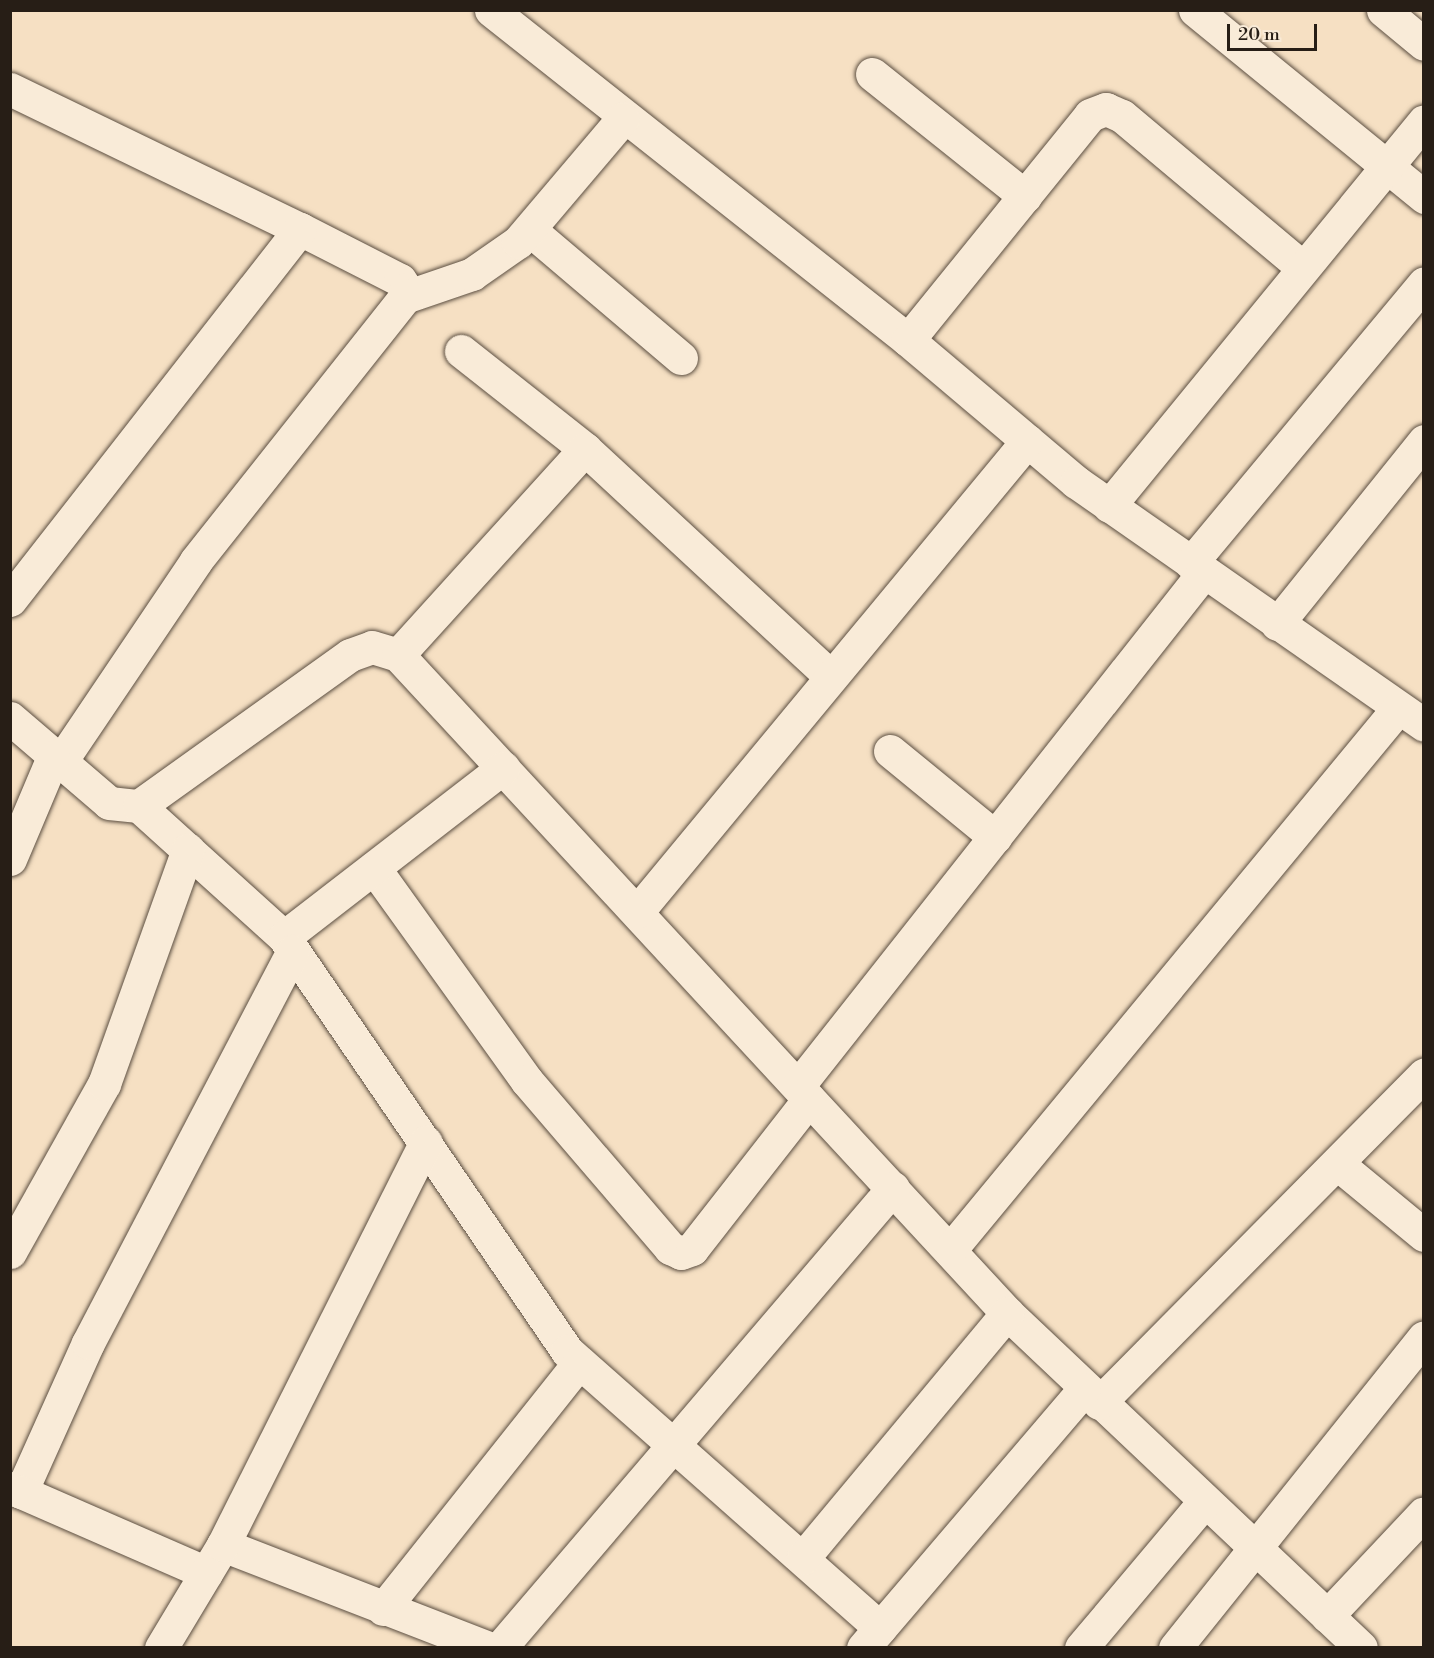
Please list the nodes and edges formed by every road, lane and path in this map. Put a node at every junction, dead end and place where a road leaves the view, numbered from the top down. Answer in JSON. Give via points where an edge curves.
{"nodes":[{"id":1,"x":491,"y":10,"type":"edge"},
{"id":2,"x":1195,"y":10,"type":"edge"},
{"id":3,"x":1383,"y":10,"type":"edge"},
{"id":4,"x":1424,"y":44,"type":"edge"},
{"id":5,"x":872,"y":74,"type":"dead end"},
{"id":6,"x":10,"y":89,"type":"edge"},
{"id":7,"x":623,"y":118,"type":"junction"},
{"id":8,"x":1424,"y":121,"type":"edge"},
{"id":9,"x":1386,"y":166,"type":"junction"},
{"id":10,"x":1025,"y":196,"type":"junction"},
{"id":11,"x":1424,"y":197,"type":"edge"},
{"id":12,"x":300,"y":229,"type":"junction"},
{"id":13,"x":530,"y":230,"type":"junction"},
{"id":14,"x":1303,"y":268,"type":"junction"},
{"id":15,"x":1424,"y":283,"type":"edge"},
{"id":16,"x":405,"y":297,"type":"junction"},
{"id":17,"x":908,"y":340,"type":"junction"},
{"id":18,"x":461,"y":351,"type":"dead end"},
{"id":19,"x":681,"y":358,"type":"dead end"},
{"id":20,"x":1027,"y":441,"type":"junction"},
{"id":21,"x":1424,"y":441,"type":"edge"},
{"id":22,"x":585,"y":448,"type":"junction"},
{"id":23,"x":1109,"y":506,"type":"junction"},
{"id":24,"x":1198,"y":568,"type":"junction"},
{"id":25,"x":10,"y":600,"type":"edge"},
{"id":26,"x":1277,"y":624,"type":"junction"},
{"id":27,"x":398,"y":655,"type":"junction"},
{"id":28,"x":831,"y":677,"type":"junction"},
{"id":29,"x":1411,"y":717,"type":"edge"},
{"id":30,"x":10,"y":718,"type":"edge"},
{"id":31,"x":890,"y":751,"type":"dead end"},
{"id":32,"x":56,"y":760,"type":"junction"},
{"id":33,"x":503,"y":768,"type":"junction"},
{"id":34,"x":139,"y":806,"type":"junction"},
{"id":35,"x":995,"y":837,"type":"junction"},
{"id":36,"x":188,"y":850,"type":"junction"},
{"id":37,"x":12,"y":853,"type":"edge"},
{"id":38,"x":374,"y":868,"type":"junction"},
{"id":39,"x":637,"y":912,"type":"junction"},
{"id":40,"x":289,"y":944,"type":"junction"},
{"id":41,"x":1424,"y":1075,"type":"edge"},
{"id":42,"x":804,"y":1092,"type":"junction"},
{"id":43,"x":426,"y":1142,"type":"junction"},
{"id":44,"x":1339,"y":1165,"type":"junction"},
{"id":45,"x":893,"y":1188,"type":"junction"},
{"id":46,"x":1424,"y":1235,"type":"edge"},
{"id":47,"x":950,"y":1250,"type":"junction"},
{"id":48,"x":10,"y":1252,"type":"edge"},
{"id":49,"x":1006,"y":1313,"type":"junction"},
{"id":50,"x":1424,"y":1337,"type":"edge"},
{"id":51,"x":579,"y":1363,"type":"junction"},
{"id":52,"x":1091,"y":1396,"type":"junction"},
{"id":53,"x":676,"y":1442,"type":"junction"},
{"id":54,"x":16,"y":1490,"type":"edge"},
{"id":55,"x":1204,"y":1502,"type":"junction"},
{"id":56,"x":1424,"y":1513,"type":"edge"},
{"id":57,"x":223,"y":1545,"type":"junction"},
{"id":58,"x":1255,"y":1549,"type":"junction"},
{"id":59,"x":803,"y":1558,"type":"junction"},
{"id":60,"x":206,"y":1573,"type":"junction"},
{"id":61,"x":383,"y":1609,"type":"junction"},
{"id":62,"x":1327,"y":1616,"type":"junction"},
{"id":63,"x":872,"y":1638,"type":"edge"},
{"id":64,"x":161,"y":1647,"type":"edge"},
{"id":65,"x":488,"y":1647,"type":"edge"},
{"id":66,"x":500,"y":1647,"type":"edge"},
{"id":67,"x":1081,"y":1647,"type":"edge"},
{"id":68,"x":1176,"y":1647,"type":"edge"},
{"id":69,"x":1361,"y":1647,"type":"edge"}],
"edges":[{"from":1,"to":7,"type":"street"},
{"from":2,"to":9,"type":"street"},
{"from":3,"to":4,"type":"street"},
{"from":5,"to":10,"type":"street"},
{"from":6,"to":12,"type":"street"},
{"from":7,"to":13,"type":"street"},
{"from":7,"to":17,"type":"street"},
{"from":8,"to":9,"type":"street"},
{"from":9,"to":11,"type":"street"},
{"from":9,"to":14,"type":"street"},
{"from":10,"to":14,"type":"street","via":[[1090,115],[1106,109],[1122,116]]},
{"from":10,"to":17,"type":"street"},
{"from":12,"to":16,"type":"street","via":[[400,280]]},
{"from":12,"to":25,"type":"street"},
{"from":13,"to":16,"type":"street","via":[[472,274]]},
{"from":13,"to":19,"type":"street"},
{"from":14,"to":23,"type":"street"},
{"from":15,"to":24,"type":"street"},
{"from":16,"to":32,"type":"street","via":[[196,561]]},
{"from":17,"to":20,"type":"street"},
{"from":18,"to":22,"type":"street"},
{"from":20,"to":23,"type":"street"},
{"from":20,"to":28,"type":"street"},
{"from":21,"to":26,"type":"street"},
{"from":22,"to":27,"type":"street"},
{"from":22,"to":28,"type":"street"},
{"from":23,"to":24,"type":"street"},
{"from":24,"to":26,"type":"street"},
{"from":24,"to":35,"type":"street"},
{"from":26,"to":29,"type":"street"},
{"from":27,"to":33,"type":"street"},
{"from":27,"to":34,"type":"street","via":[[372,647],[350,655]]},
{"from":28,"to":39,"type":"street"},
{"from":29,"to":47,"type":"street"},
{"from":30,"to":32,"type":"street"},
{"from":31,"to":35,"type":"street"},
{"from":32,"to":34,"type":"street","via":[[109,803]]},
{"from":32,"to":37,"type":"street"},
{"from":33,"to":38,"type":"street"},
{"from":33,"to":39,"type":"street"},
{"from":34,"to":36,"type":"street"},
{"from":35,"to":42,"type":"street"},
{"from":36,"to":40,"type":"street"},
{"from":36,"to":48,"type":"street","via":[[104,1084]]},
{"from":38,"to":40,"type":"street"},
{"from":38,"to":42,"type":"street","via":[[527,1081],[669,1248],[681,1253],[692,1249]]},
{"from":39,"to":42,"type":"street"},
{"from":40,"to":43,"type":"street"},
{"from":40,"to":54,"type":"street"},
{"from":41,"to":44,"type":"street"},
{"from":42,"to":45,"type":"street"},
{"from":43,"to":51,"type":"street"},
{"from":43,"to":57,"type":"street"},
{"from":44,"to":46,"type":"street"},
{"from":44,"to":52,"type":"street"},
{"from":45,"to":47,"type":"street"},
{"from":45,"to":53,"type":"street"},
{"from":47,"to":49,"type":"street"},
{"from":49,"to":52,"type":"street"},
{"from":49,"to":59,"type":"street"},
{"from":50,"to":58,"type":"street"},
{"from":51,"to":53,"type":"street","via":[[616,1399]]},
{"from":51,"to":61,"type":"street"},
{"from":52,"to":55,"type":"street"},
{"from":52,"to":63,"type":"street"},
{"from":53,"to":59,"type":"street"},
{"from":53,"to":66,"type":"street"},
{"from":54,"to":60,"type":"street"},
{"from":55,"to":58,"type":"street"},
{"from":55,"to":67,"type":"street"},
{"from":56,"to":62,"type":"street"},
{"from":57,"to":60,"type":"street"},
{"from":57,"to":61,"type":"street"},
{"from":58,"to":62,"type":"street"},
{"from":58,"to":68,"type":"street"},
{"from":59,"to":63,"type":"street"},
{"from":60,"to":64,"type":"street"},
{"from":61,"to":65,"type":"street"},
{"from":62,"to":69,"type":"street"}]}
